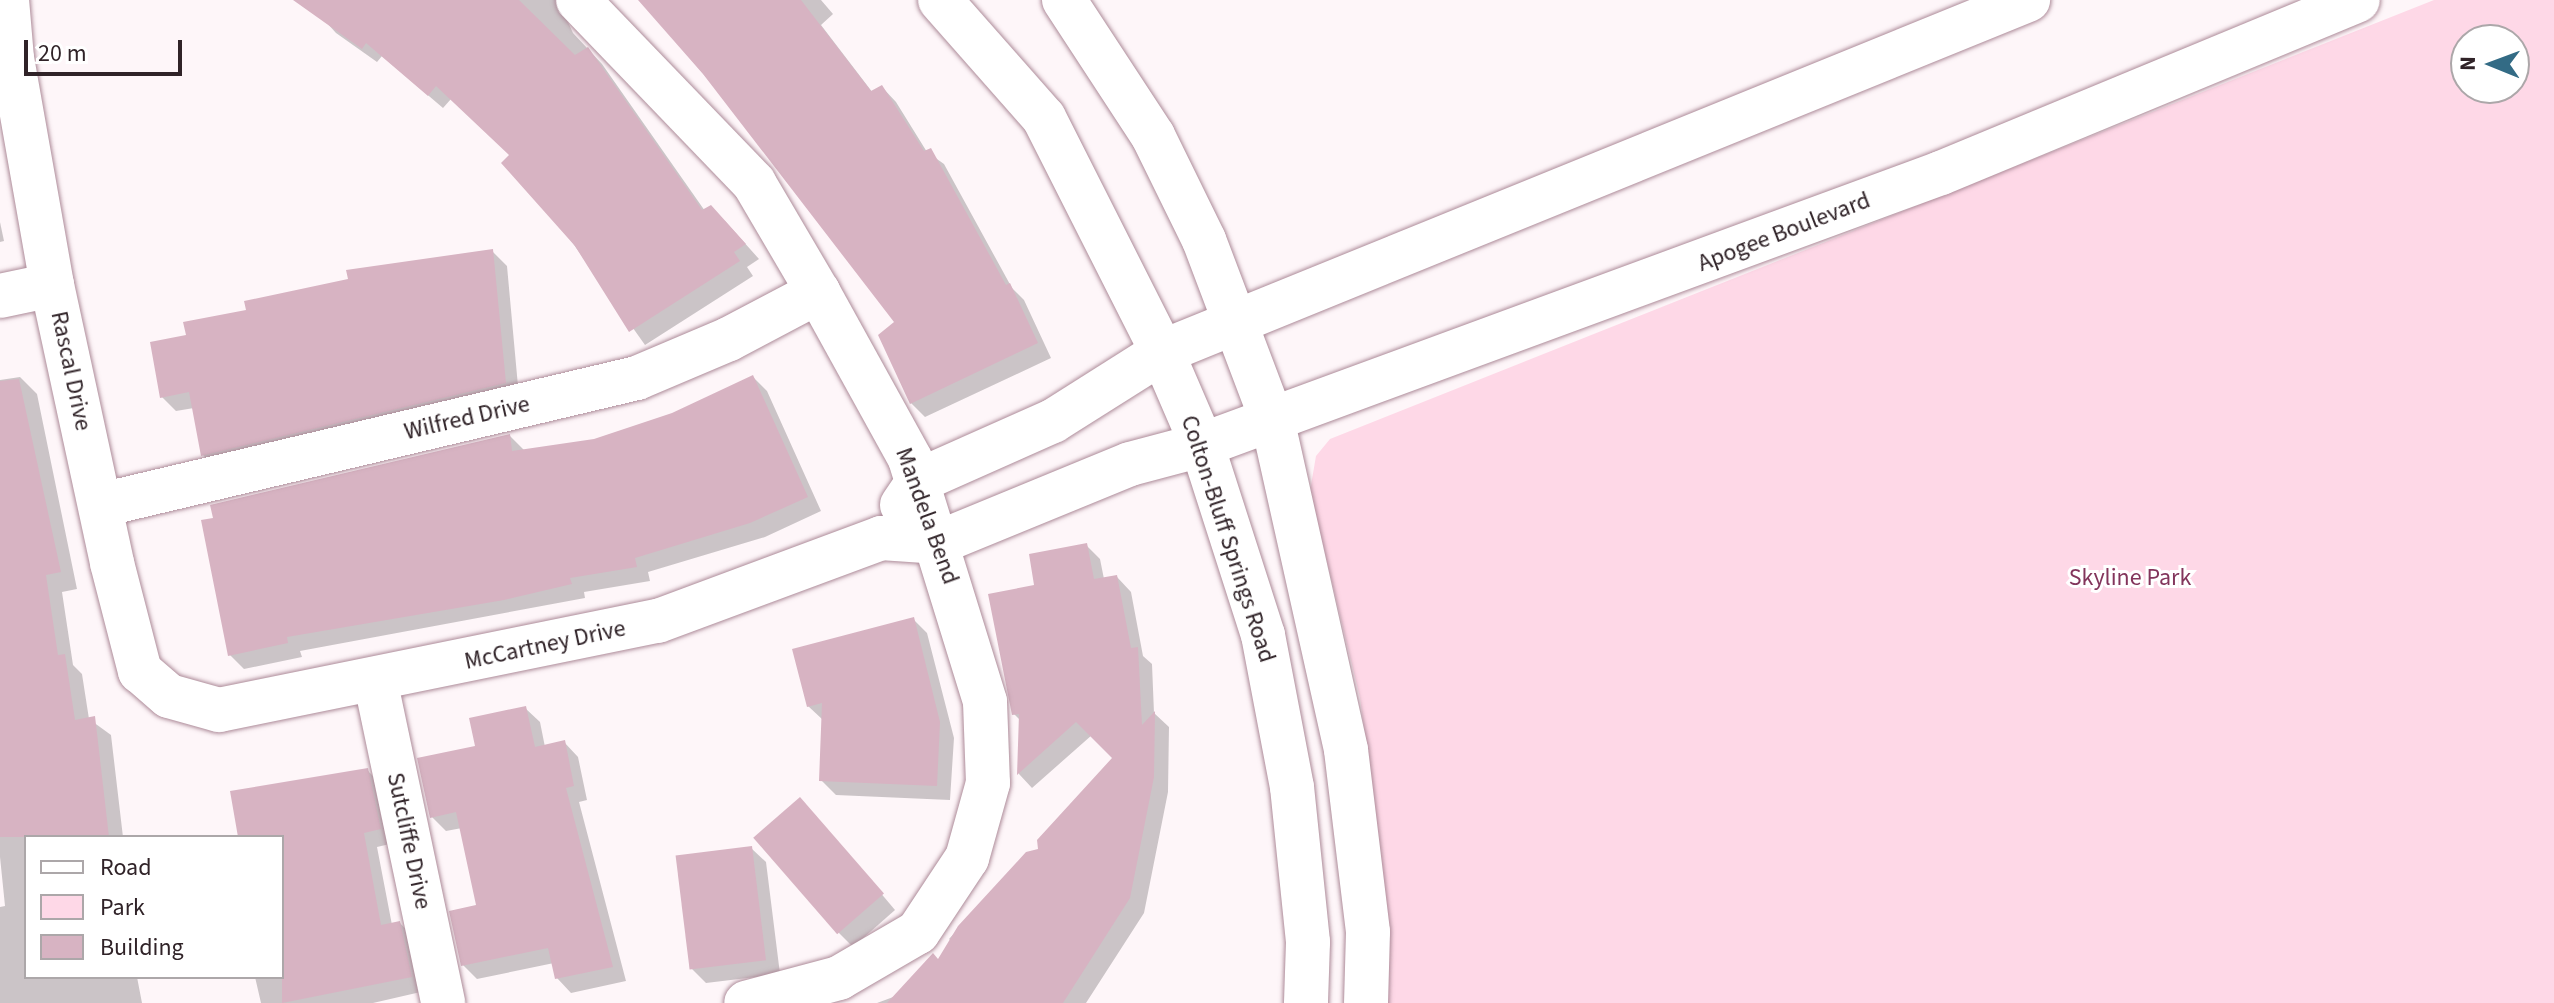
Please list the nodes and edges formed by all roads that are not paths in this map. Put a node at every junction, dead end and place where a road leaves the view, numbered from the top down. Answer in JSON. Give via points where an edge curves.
{"nodes":[{"id":1,"x":7,"y":0,"type":"edge"},
{"id":2,"x":578,"y":0,"type":"edge"},
{"id":3,"x":940,"y":0,"type":"edge"},
{"id":4,"x":1064,"y":0,"type":"edge"},
{"id":5,"x":2028,"y":0,"type":"edge"},
{"id":6,"x":2358,"y":0,"type":"edge"},
{"id":7,"x":52,"y":285,"type":"junction"},
{"id":8,"x":818,"y":292,"type":"junction"},
{"id":9,"x":0,"y":296,"type":"edge"},
{"id":10,"x":1234,"y":323,"type":"junction"},
{"id":11,"x":1162,"y":352,"type":"junction"},
{"id":12,"x":1273,"y":423,"type":"junction"},
{"id":13,"x":1202,"y":445,"type":"junction"},
{"id":14,"x":918,"y":481,"type":"junction"},
{"id":15,"x":101,"y":505,"type":"junction"},
{"id":16,"x":881,"y":538,"type":"junction"},
{"id":17,"x":940,"y":542,"type":"junction"},
{"id":18,"x":375,"y":679,"type":"junction"},
{"id":19,"x":199,"y":705,"type":"joint"},
{"id":20,"x":443,"y":1003,"type":"edge"},
{"id":21,"x":746,"y":1003,"type":"edge"},
{"id":22,"x":1306,"y":1003,"type":"edge"},
{"id":23,"x":1366,"y":1003,"type":"edge"}],
"edges":[{"from":1,"to":7,"type":"street","name":"Rascal Drive","via":[[12,58]]},
{"from":2,"to":8,"type":"street","name":"Mandela Bend","via":[[754,183]]},
{"from":3,"to":11,"type":"street","name":"Colton-Bluff Springs Road","via":[[1044,118]]},
{"from":4,"to":10,"type":"street","via":[[1153,136],[1204,240]]},
{"from":5,"to":10,"type":"street"},
{"from":6,"to":12,"type":"street","name":"Apogee Boulevard","via":[[1941,173]]},
{"from":7,"to":9,"type":"street"},
{"from":7,"to":15,"type":"street","name":"Rascal Drive"},
{"from":8,"to":14,"type":"street","name":"Mandela Bend"},
{"from":8,"to":15,"type":"street","name":"Wilfred Drive","via":[[729,339],[637,378]]},
{"from":10,"to":11,"type":"street"},
{"from":10,"to":12,"type":"street"},
{"from":11,"to":13,"type":"street","name":"Colton-Bluff Springs Road"},
{"from":11,"to":14,"type":"street","via":[[1053,421]]},
{"from":12,"to":13,"type":"street","name":"Apogee Boulevard"},
{"from":12,"to":23,"type":"street","via":[[1311,573],[1346,750],[1368,932]]},
{"from":13,"to":17,"type":"street","name":"McCartney Drive","via":[[1138,461]]},
{"from":13,"to":22,"type":"street","name":"Colton-Bluff Springs Road","via":[[1263,635],[1292,787],[1308,942]]},
{"from":14,"to":16,"type":"street"},
{"from":14,"to":17,"type":"street","name":"Mandela Bend"},
{"from":15,"to":19,"type":"street","name":"Rascal Drive","via":[[140,671],[169,696]]},
{"from":16,"to":17,"type":"street","name":"McCartney Drive"},
{"from":16,"to":18,"type":"street","name":"McCartney Drive","via":[[658,621]]},
{"from":17,"to":21,"type":"street","name":"Mandela Bend","via":[[985,702],[988,783],[967,858],[918,932],[839,978]]},
{"from":18,"to":19,"type":"street","name":"McCartney Drive","via":[[219,710]]},
{"from":18,"to":20,"type":"street","name":"Sutcliffe Drive"}]}
